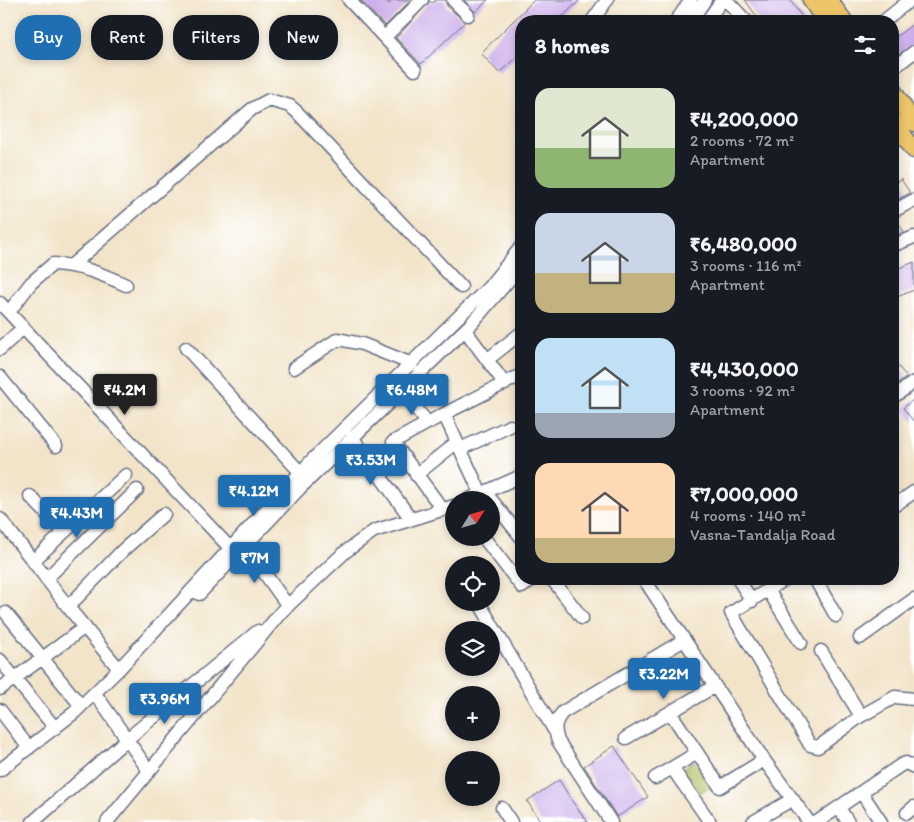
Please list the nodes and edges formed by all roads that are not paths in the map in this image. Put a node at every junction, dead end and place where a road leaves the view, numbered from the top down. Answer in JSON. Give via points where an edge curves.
{"nodes":[{"id":1,"x":422,"y":0,"type":"edge"},
{"id":2,"x":453,"y":0,"type":"edge"},
{"id":3,"x":607,"y":0,"type":"edge"},
{"id":4,"x":691,"y":0,"type":"edge"},
{"id":5,"x":705,"y":0,"type":"edge"},
{"id":6,"x":722,"y":0,"type":"edge"},
{"id":7,"x":726,"y":0,"type":"edge"},
{"id":8,"x":811,"y":0,"type":"edge"},
{"id":9,"x":829,"y":0,"type":"edge"},
{"id":10,"x":910,"y":0,"type":"edge"},
{"id":11,"x":352,"y":1,"type":"edge"},
{"id":12,"x":468,"y":15,"type":"dead end"},
{"id":13,"x":596,"y":15,"type":"edge"},
{"id":14,"x":680,"y":15,"type":"edge"},
{"id":15,"x":695,"y":15,"type":"edge"},
{"id":16,"x":711,"y":15,"type":"edge"},
{"id":17,"x":740,"y":15,"type":"edge"},
{"id":18,"x":821,"y":15,"type":"edge"},
{"id":19,"x":840,"y":15,"type":"edge"},
{"id":20,"x":891,"y":15,"type":"edge"},
{"id":21,"x":384,"y":37,"type":"junction"},
{"id":22,"x":914,"y":52,"type":"edge"},
{"id":23,"x":899,"y":64,"type":"edge"},
{"id":24,"x":416,"y":70,"type":"dead end"},
{"id":25,"x":899,"y":100,"type":"edge"},
{"id":26,"x":914,"y":123,"type":"edge"},
{"id":27,"x":899,"y":129,"type":"edge"},
{"id":28,"x":914,"y":150,"type":"edge"},
{"id":29,"x":914,"y":200,"type":"edge"},
{"id":30,"x":899,"y":207,"type":"edge"},
{"id":31,"x":914,"y":237,"type":"edge"},
{"id":32,"x":899,"y":243,"type":"edge"},
{"id":33,"x":515,"y":255,"type":"edge"},
{"id":34,"x":72,"y":265,"type":"junction"},
{"id":35,"x":515,"y":273,"type":"edge"},
{"id":36,"x":126,"y":285,"type":"dead end"},
{"id":37,"x":461,"y":287,"type":"dead end"},
{"id":38,"x":4,"y":307,"type":"edge"},
{"id":39,"x":23,"y":328,"type":"junction"},
{"id":40,"x":465,"y":330,"type":"junction"},
{"id":41,"x":515,"y":337,"type":"edge"},
{"id":42,"x":186,"y":348,"type":"dead end"},
{"id":43,"x":0,"y":349,"type":"edge"},
{"id":44,"x":487,"y":360,"type":"junction"},
{"id":45,"x":412,"y":364,"type":"junction"},
{"id":46,"x":294,"y":368,"type":"dead end"},
{"id":47,"x":0,"y":377,"type":"edge"},
{"id":48,"x":515,"y":378,"type":"edge"},
{"id":49,"x":914,"y":382,"type":"edge"},
{"id":50,"x":505,"y":384,"type":"junction"},
{"id":51,"x":400,"y":390,"type":"junction"},
{"id":52,"x":899,"y":393,"type":"edge"},
{"id":53,"x":444,"y":414,"type":"junction"},
{"id":54,"x":428,"y":423,"type":"junction"},
{"id":55,"x":510,"y":426,"type":"dead end"},
{"id":56,"x":352,"y":437,"type":"junction"},
{"id":57,"x":459,"y":445,"type":"junction"},
{"id":58,"x":56,"y":446,"type":"dead end"},
{"id":59,"x":398,"y":450,"type":"junction"},
{"id":60,"x":376,"y":470,"type":"junction"},
{"id":61,"x":300,"y":472,"type":"junction"},
{"id":62,"x":126,"y":475,"type":"dead end"},
{"id":63,"x":416,"y":475,"type":"junction"},
{"id":64,"x":515,"y":479,"type":"edge"},
{"id":65,"x":136,"y":490,"type":"dead end"},
{"id":66,"x":482,"y":491,"type":"edge"},
{"id":67,"x":487,"y":491,"type":"edge"},
{"id":68,"x":913,"y":495,"type":"edge"},
{"id":69,"x":30,"y":496,"type":"dead end"},
{"id":70,"x":899,"y":503,"type":"edge"},
{"id":71,"x":445,"y":505,"type":"edge"},
{"id":72,"x":445,"y":509,"type":"edge"},
{"id":73,"x":500,"y":513,"type":"edge"},
{"id":74,"x":164,"y":514,"type":"dead end"},
{"id":75,"x":0,"y":519,"type":"edge"},
{"id":76,"x":411,"y":519,"type":"junction"},
{"id":77,"x":515,"y":530,"type":"edge"},
{"id":78,"x":64,"y":532,"type":"junction"},
{"id":79,"x":245,"y":546,"type":"junction"},
{"id":80,"x":490,"y":546,"type":"edge"},
{"id":81,"x":230,"y":548,"type":"junction"},
{"id":82,"x":33,"y":561,"type":"junction"},
{"id":83,"x":515,"y":578,"type":"edge"},
{"id":84,"x":46,"y":580,"type":"junction"},
{"id":85,"x":557,"y":585,"type":"edge"},
{"id":86,"x":648,"y":585,"type":"edge"},
{"id":87,"x":742,"y":585,"type":"edge"},
{"id":88,"x":776,"y":585,"type":"edge"},
{"id":89,"x":818,"y":585,"type":"edge"},
{"id":90,"x":768,"y":590,"type":"junction"},
{"id":91,"x":914,"y":600,"type":"edge"},
{"id":92,"x":752,"y":601,"type":"junction"},
{"id":93,"x":68,"y":607,"type":"junction"},
{"id":94,"x":285,"y":608,"type":"junction"},
{"id":95,"x":484,"y":611,"type":"edge"},
{"id":96,"x":6,"y":613,"type":"dead end"},
{"id":97,"x":836,"y":616,"type":"dead end"},
{"id":98,"x":582,"y":618,"type":"dead end"},
{"id":99,"x":85,"y":627,"type":"junction"},
{"id":100,"x":860,"y":638,"type":"dead end"},
{"id":101,"x":684,"y":640,"type":"junction"},
{"id":102,"x":801,"y":643,"type":"dead end"},
{"id":103,"x":822,"y":651,"type":"dead end"},
{"id":104,"x":42,"y":659,"type":"junction"},
{"id":105,"x":0,"y":660,"type":"edge"},
{"id":106,"x":119,"y":669,"type":"junction"},
{"id":107,"x":15,"y":679,"type":"junction"},
{"id":108,"x":715,"y":686,"type":"junction"},
{"id":109,"x":0,"y":689,"type":"edge"},
{"id":110,"x":102,"y":693,"type":"junction"},
{"id":111,"x":914,"y":699,"type":"edge"},
{"id":112,"x":82,"y":706,"type":"junction"},
{"id":113,"x":0,"y":710,"type":"edge"},
{"id":114,"x":670,"y":712,"type":"junction"},
{"id":115,"x":861,"y":716,"type":"junction"},
{"id":116,"x":55,"y":728,"type":"junction"},
{"id":117,"x":554,"y":730,"type":"junction"},
{"id":118,"x":626,"y":738,"type":"dead end"},
{"id":119,"x":126,"y":740,"type":"junction"},
{"id":120,"x":29,"y":748,"type":"junction"},
{"id":121,"x":697,"y":753,"type":"junction"},
{"id":122,"x":764,"y":760,"type":"junction"},
{"id":123,"x":914,"y":767,"type":"edge"},
{"id":124,"x":672,"y":768,"type":"junction"},
{"id":125,"x":149,"y":771,"type":"junction"},
{"id":126,"x":0,"y":772,"type":"edge"},
{"id":127,"x":655,"y":778,"type":"dead end"},
{"id":128,"x":861,"y":792,"type":"junction"},
{"id":129,"x":793,"y":800,"type":"junction"},
{"id":130,"x":502,"y":808,"type":"dead end"},
{"id":131,"x":839,"y":808,"type":"junction"},
{"id":132,"x":33,"y":822,"type":"edge"},
{"id":133,"x":107,"y":822,"type":"edge"},
{"id":134,"x":511,"y":822,"type":"edge"},
{"id":135,"x":611,"y":822,"type":"edge"},
{"id":136,"x":710,"y":822,"type":"edge"},
{"id":137,"x":753,"y":822,"type":"edge"},
{"id":138,"x":809,"y":822,"type":"edge"},
{"id":139,"x":817,"y":822,"type":"edge"},
{"id":140,"x":848,"y":822,"type":"edge"},
{"id":141,"x":881,"y":822,"type":"edge"}],
"edges":[{"from":1,"to":21,"type":"street"},
{"from":2,"to":12,"type":"street"},
{"from":3,"to":13,"type":"street"},
{"from":4,"to":14,"type":"street"},
{"from":5,"to":15,"type":"street"},
{"from":6,"to":16,"type":"street"},
{"from":7,"to":17,"type":"street"},
{"from":8,"to":18,"type":"main road"},
{"from":9,"to":19,"type":"main road"},
{"from":10,"to":20,"type":"street"},
{"from":11,"to":21,"type":"street"},
{"from":21,"to":24,"type":"street"},
{"from":22,"to":23,"type":"street"},
{"from":25,"to":26,"type":"main road"},
{"from":27,"to":28,"type":"main road"},
{"from":29,"to":30,"type":"street"},
{"from":31,"to":32,"type":"street"},
{"from":33,"to":45,"type":"street","via":[[490,288]]},
{"from":34,"to":36,"type":"street","via":[[100,272]]},
{"from":34,"to":37,"type":"street","via":[[252,109],[269,100],[290,106],[297,112]]},
{"from":34,"to":38,"type":"street","via":[[53,264]]},
{"from":35,"to":40,"type":"street"},
{"from":38,"to":39,"type":"street"},
{"from":39,"to":43,"type":"street"},
{"from":39,"to":81,"type":"street"},
{"from":40,"to":44,"type":"street"},
{"from":40,"to":51,"type":"street"},
{"from":41,"to":44,"type":"street"},
{"from":42,"to":61,"type":"street"},
{"from":44,"to":50,"type":"street"},
{"from":45,"to":46,"type":"street","via":[[362,344],[338,339]]},
{"from":45,"to":61,"type":"street"},
{"from":47,"to":58,"type":"street"},
{"from":48,"to":50,"type":"street"},
{"from":49,"to":52,"type":"street"},
{"from":50,"to":53,"type":"street"},
{"from":51,"to":54,"type":"street"},
{"from":51,"to":56,"type":"street"},
{"from":53,"to":54,"type":"street"},
{"from":53,"to":57,"type":"street"},
{"from":54,"to":59,"type":"street","via":[[392,442]]},
{"from":55,"to":57,"type":"street"},
{"from":56,"to":60,"type":"street"},
{"from":56,"to":79,"type":"street"},
{"from":57,"to":63,"type":"street"},
{"from":57,"to":66,"type":"street"},
{"from":59,"to":60,"type":"street"},
{"from":59,"to":63,"type":"street"},
{"from":60,"to":76,"type":"street"},
{"from":61,"to":81,"type":"street"},
{"from":62,"to":78,"type":"street"},
{"from":63,"to":71,"type":"street"},
{"from":64,"to":67,"type":"street"},
{"from":65,"to":84,"type":"street"},
{"from":68,"to":70,"type":"street"},
{"from":69,"to":78,"type":"street"},
{"from":72,"to":76,"type":"street"},
{"from":73,"to":77,"type":"street"},
{"from":74,"to":93,"type":"street","via":[[123,550]]},
{"from":75,"to":82,"type":"street"},
{"from":76,"to":94,"type":"street","via":[[374,531],[345,552]]},
{"from":78,"to":82,"type":"street"},
{"from":79,"to":94,"type":"street"},
{"from":79,"to":110,"type":"street"},
{"from":80,"to":83,"type":"street"},
{"from":81,"to":106,"type":"street"},
{"from":82,"to":84,"type":"street"},
{"from":84,"to":93,"type":"street"},
{"from":85,"to":98,"type":"street"},
{"from":86,"to":101,"type":"street"},
{"from":87,"to":92,"type":"street"},
{"from":88,"to":90,"type":"street"},
{"from":89,"to":97,"type":"street"},
{"from":90,"to":92,"type":"street"},
{"from":90,"to":102,"type":"street"},
{"from":91,"to":100,"type":"street"},
{"from":92,"to":115,"type":"street","via":[[731,614],[810,745],[818,747]]},
{"from":93,"to":99,"type":"street"},
{"from":94,"to":119,"type":"street"},
{"from":94,"to":125,"type":"street"},
{"from":95,"to":117,"type":"street"},
{"from":96,"to":104,"type":"street"},
{"from":99,"to":104,"type":"street"},
{"from":99,"to":106,"type":"street"},
{"from":101,"to":108,"type":"street"},
{"from":101,"to":117,"type":"street","via":[[564,712]]},
{"from":103,"to":115,"type":"street"},
{"from":104,"to":107,"type":"street"},
{"from":104,"to":112,"type":"street"},
{"from":105,"to":107,"type":"street"},
{"from":106,"to":110,"type":"street"},
{"from":107,"to":109,"type":"street"},
{"from":107,"to":116,"type":"street"},
{"from":108,"to":114,"type":"street"},
{"from":108,"to":122,"type":"street"},
{"from":110,"to":112,"type":"street"},
{"from":110,"to":119,"type":"street"},
{"from":110,"to":126,"type":"street","via":[[81,718]]},
{"from":111,"to":115,"type":"street","via":[[896,697]]},
{"from":112,"to":116,"type":"street"},
{"from":113,"to":120,"type":"street"},
{"from":114,"to":118,"type":"street"},
{"from":114,"to":121,"type":"street"},
{"from":116,"to":120,"type":"street"},
{"from":117,"to":135,"type":"street"},
{"from":119,"to":125,"type":"street"},
{"from":119,"to":132,"type":"street"},
{"from":120,"to":126,"type":"street"},
{"from":121,"to":122,"type":"street","via":[[720,787]]},
{"from":121,"to":124,"type":"street"},
{"from":122,"to":129,"type":"street"},
{"from":123,"to":128,"type":"street","via":[[906,763]]},
{"from":124,"to":127,"type":"street"},
{"from":124,"to":136,"type":"street"},
{"from":125,"to":133,"type":"street"},
{"from":128,"to":131,"type":"street"},
{"from":128,"to":141,"type":"street"},
{"from":129,"to":137,"type":"street"},
{"from":129,"to":138,"type":"street"},
{"from":130,"to":134,"type":"street"},
{"from":131,"to":139,"type":"street"},
{"from":131,"to":140,"type":"street"}]}
